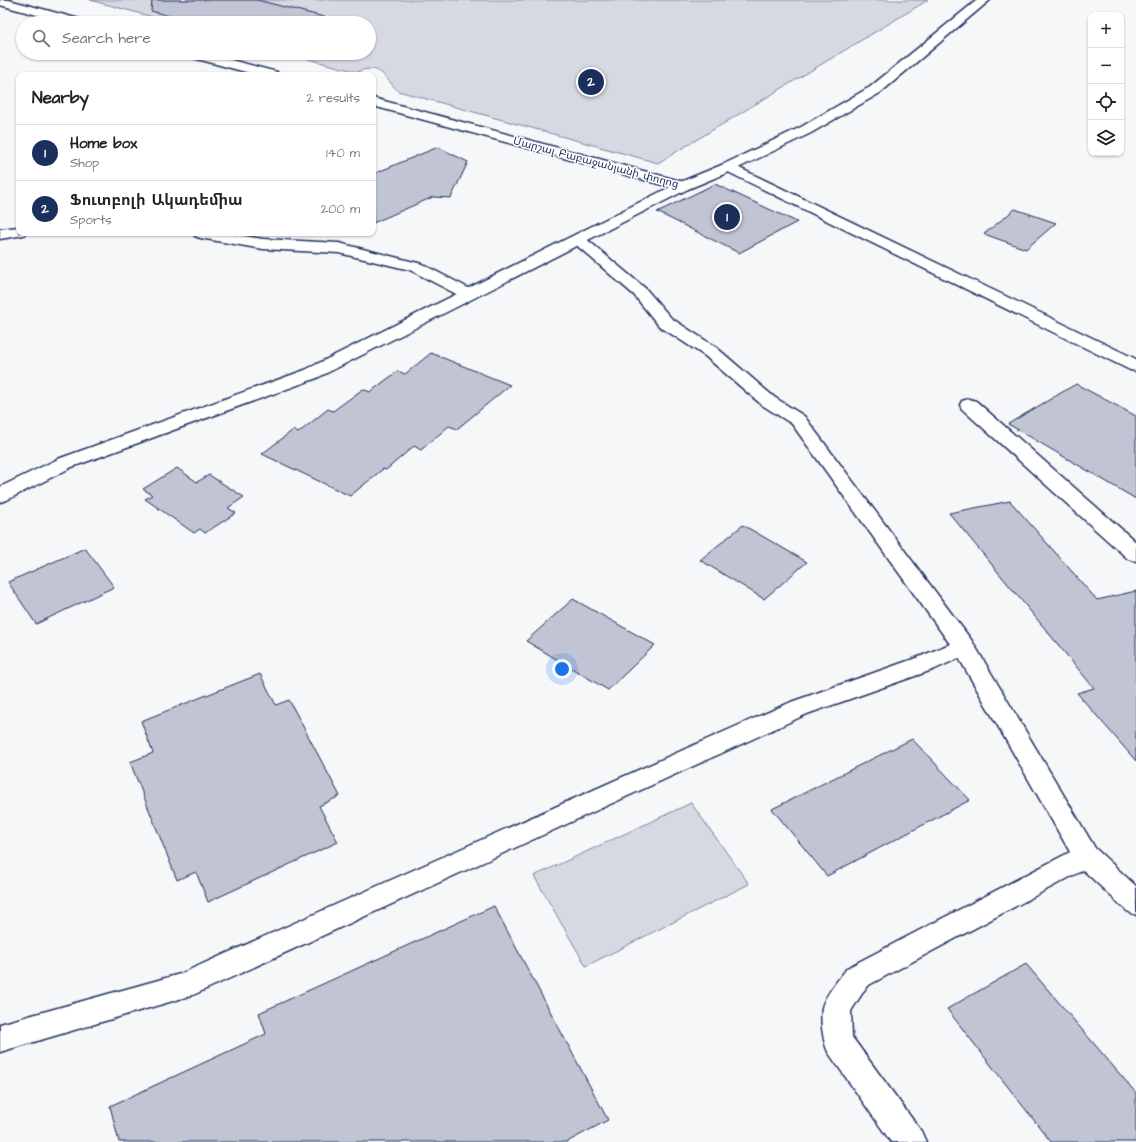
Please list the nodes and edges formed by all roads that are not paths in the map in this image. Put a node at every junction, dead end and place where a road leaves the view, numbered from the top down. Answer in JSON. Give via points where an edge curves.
{"nodes":[{"id":1,"x":984,"y":0,"type":"edge"},
{"id":2,"x":0,"y":1,"type":"edge"},
{"id":3,"x":19,"y":7,"type":"junction"},
{"id":4,"x":0,"y":12,"type":"edge"},
{"id":5,"x":53,"y":16,"type":"edge"},
{"id":6,"x":216,"y":60,"type":"edge"},
{"id":7,"x":261,"y":72,"type":"edge"},
{"id":8,"x":376,"y":103,"type":"edge"},
{"id":9,"x":729,"y":167,"type":"junction"},
{"id":10,"x":683,"y":186,"type":"junction"},
{"id":11,"x":16,"y":232,"type":"edge"},
{"id":12,"x":0,"y":234,"type":"edge"},
{"id":13,"x":217,"y":236,"type":"edge"},
{"id":14,"x":578,"y":240,"type":"junction"},
{"id":15,"x":468,"y":294,"type":"junction"},
{"id":16,"x":1136,"y":366,"type":"edge"},
{"id":17,"x":969,"y":405,"type":"dead end"},
{"id":18,"x":0,"y":495,"type":"edge"},
{"id":19,"x":1136,"y":554,"type":"edge"},
{"id":20,"x":964,"y":647,"type":"junction"},
{"id":21,"x":1086,"y":856,"type":"junction"},
{"id":22,"x":1136,"y":903,"type":"edge"},
{"id":23,"x":0,"y":1038,"type":"edge"},
{"id":24,"x":910,"y":1142,"type":"edge"}],
"edges":[{"from":1,"to":9,"type":"street","name":"Մարշալ Բաբաջանյանի փողոց","via":[[875,90],[806,130]]},
{"from":2,"to":3,"type":"street"},
{"from":3,"to":4,"type":"street"},
{"from":3,"to":5,"type":"street"},
{"from":6,"to":7,"type":"street"},
{"from":8,"to":10,"type":"street","name":"Մարշալ Բաբաջանյանի փողոց"},
{"from":9,"to":10,"type":"street","name":"Մարշալ Բաբաջանյանի փողոց"},
{"from":9,"to":16,"type":"street"},
{"from":10,"to":14,"type":"street"},
{"from":11,"to":12,"type":"lane"},
{"from":13,"to":15,"type":"lane","via":[[263,244],[339,248],[416,267]]},
{"from":14,"to":15,"type":"street"},
{"from":14,"to":20,"type":"lane","via":[[640,292],[666,322],[711,352],[768,401],[798,420]]},
{"from":15,"to":18,"type":"street","via":[[310,374],[65,463]]},
{"from":17,"to":19,"type":"street"},
{"from":20,"to":21,"type":"lane"},
{"from":20,"to":23,"type":"lane","via":[[927,663],[799,708],[183,986]]},
{"from":21,"to":22,"type":"lane"},
{"from":21,"to":24,"type":"lane","via":[[857,977],[836,1008],[838,1042]]}]}
